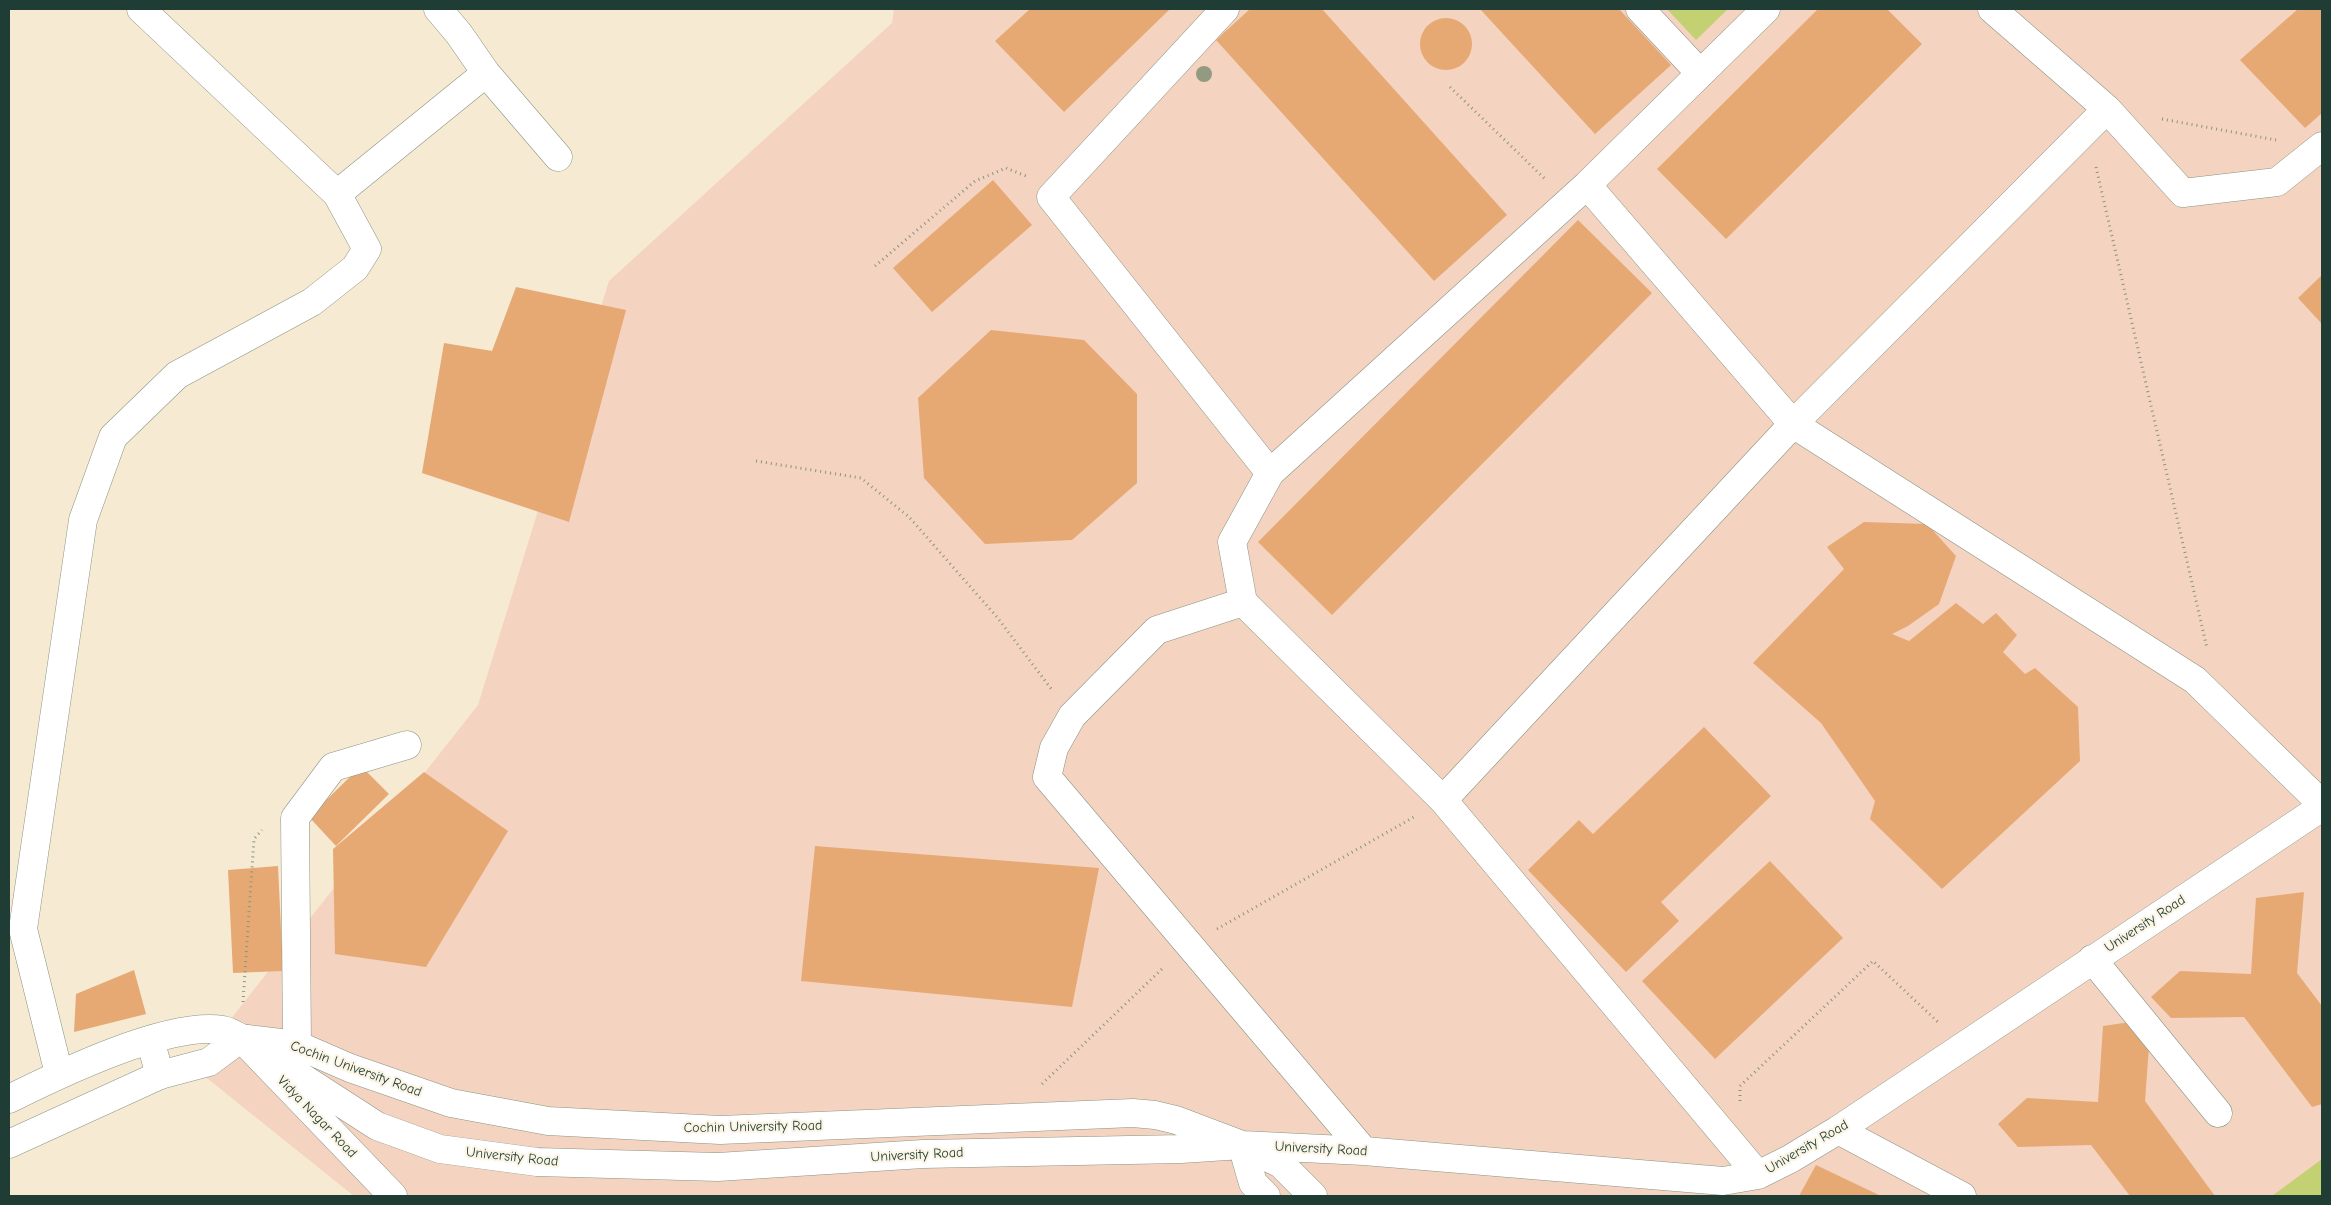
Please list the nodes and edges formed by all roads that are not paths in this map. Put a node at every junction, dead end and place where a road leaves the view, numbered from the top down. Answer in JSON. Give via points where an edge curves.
{"nodes":[{"id":1,"x":141,"y":9,"type":"edge"},
{"id":2,"x":438,"y":9,"type":"edge"},
{"id":3,"x":1226,"y":9,"type":"edge"},
{"id":4,"x":1640,"y":9,"type":"edge"},
{"id":5,"x":1766,"y":9,"type":"edge"},
{"id":6,"x":1992,"y":9,"type":"edge"},
{"id":7,"x":486,"y":72,"type":"junction"},
{"id":8,"x":1700,"y":73,"type":"junction"},
{"id":9,"x":2107,"y":108,"type":"junction"},
{"id":10,"x":2321,"y":147,"type":"edge"},
{"id":11,"x":558,"y":158,"type":"dead end"},
{"id":12,"x":337,"y":194,"type":"junction"},
{"id":13,"x":1578,"y":194,"type":"junction"},
{"id":14,"x":1792,"y":424,"type":"junction"},
{"id":15,"x":1270,"y":473,"type":"junction"},
{"id":16,"x":1243,"y":602,"type":"junction"},
{"id":17,"x":407,"y":745,"type":"dead end"},
{"id":18,"x":1443,"y":800,"type":"junction"},
{"id":19,"x":2322,"y":803,"type":"edge"},
{"id":20,"x":2092,"y":959,"type":"junction"},
{"id":21,"x":241,"y":1038,"type":"junction"},
{"id":22,"x":150,"y":1040,"type":"junction"},
{"id":23,"x":297,"y":1045,"type":"junction"},
{"id":24,"x":59,"y":1074,"type":"junction"},
{"id":25,"x":160,"y":1075,"type":"junction"},
{"id":26,"x":9,"y":1099,"type":"edge"},
{"id":27,"x":2218,"y":1113,"type":"dead end"},
{"id":28,"x":1838,"y":1130,"type":"junction"},
{"id":29,"x":9,"y":1144,"type":"edge"},
{"id":30,"x":1242,"y":1145,"type":"junction"},
{"id":31,"x":1364,"y":1151,"type":"junction"},
{"id":32,"x":1758,"y":1175,"type":"junction"},
{"id":33,"x":393,"y":1196,"type":"edge"},
{"id":34,"x":1266,"y":1196,"type":"edge"},
{"id":35,"x":1313,"y":1196,"type":"edge"},
{"id":36,"x":1962,"y":1196,"type":"edge"}],
"edges":[{"from":1,"to":12,"type":"street"},
{"from":2,"to":7,"type":"street"},
{"from":3,"to":15,"type":"street","via":[[1051,197]]},
{"from":4,"to":8,"type":"street"},
{"from":5,"to":8,"type":"street"},
{"from":6,"to":9,"type":"street"},
{"from":7,"to":11,"type":"street"},
{"from":7,"to":12,"type":"street"},
{"from":8,"to":13,"type":"street"},
{"from":9,"to":10,"type":"street","via":[[2183,193],[2278,182]]},
{"from":9,"to":14,"type":"street"},
{"from":12,"to":24,"type":"street","via":[[367,249],[355,268],[312,302],[177,374],[112,437],[82,520],[23,929]]},
{"from":13,"to":14,"type":"street"},
{"from":13,"to":15,"type":"street"},
{"from":14,"to":18,"type":"street"},
{"from":14,"to":19,"type":"street","via":[[2195,680]]},
{"from":15,"to":16,"type":"street","via":[[1232,542]]},
{"from":16,"to":18,"type":"street"},
{"from":16,"to":31,"type":"street","via":[[1156,630],[1072,716],[1054,748],[1047,777]]},
{"from":17,"to":23,"type":"street","via":[[333,767],[294,818]]},
{"from":18,"to":32,"type":"street"},
{"from":19,"to":20,"type":"street","name":"University Road"},
{"from":20,"to":27,"type":"street"},
{"from":20,"to":28,"type":"street","name":"University Road"},
{"from":21,"to":22,"type":"street","via":[[224,1030],[190,1031]]},
{"from":21,"to":23,"type":"street","name":"Cochin University Road"},
{"from":21,"to":25,"type":"street","via":[[209,1062]]},
{"from":21,"to":30,"type":"street","name":"University Road","via":[[377,1126],[440,1149],[537,1162],[718,1168],[923,1154]]},
{"from":21,"to":33,"type":"street","name":"Vidya Nagar Road"},
{"from":22,"to":24,"type":"street"},
{"from":22,"to":25,"type":"street"},
{"from":23,"to":30,"type":"street","name":"Cochin University Road","via":[[350,1068],[451,1103],[548,1121],[720,1130],[1133,1113],[1176,1120]]},
{"from":24,"to":26,"type":"street"},
{"from":25,"to":29,"type":"street"},
{"from":28,"to":32,"type":"street","name":"University Road","via":[[1790,1160]]},
{"from":28,"to":36,"type":"street"},
{"from":30,"to":31,"type":"street","name":"University Road"},
{"from":30,"to":34,"type":"street","via":[[1253,1183]]},
{"from":30,"to":35,"type":"street","via":[[1281,1164]]},
{"from":31,"to":32,"type":"street","name":"University Road","via":[[1723,1181]]}]}
